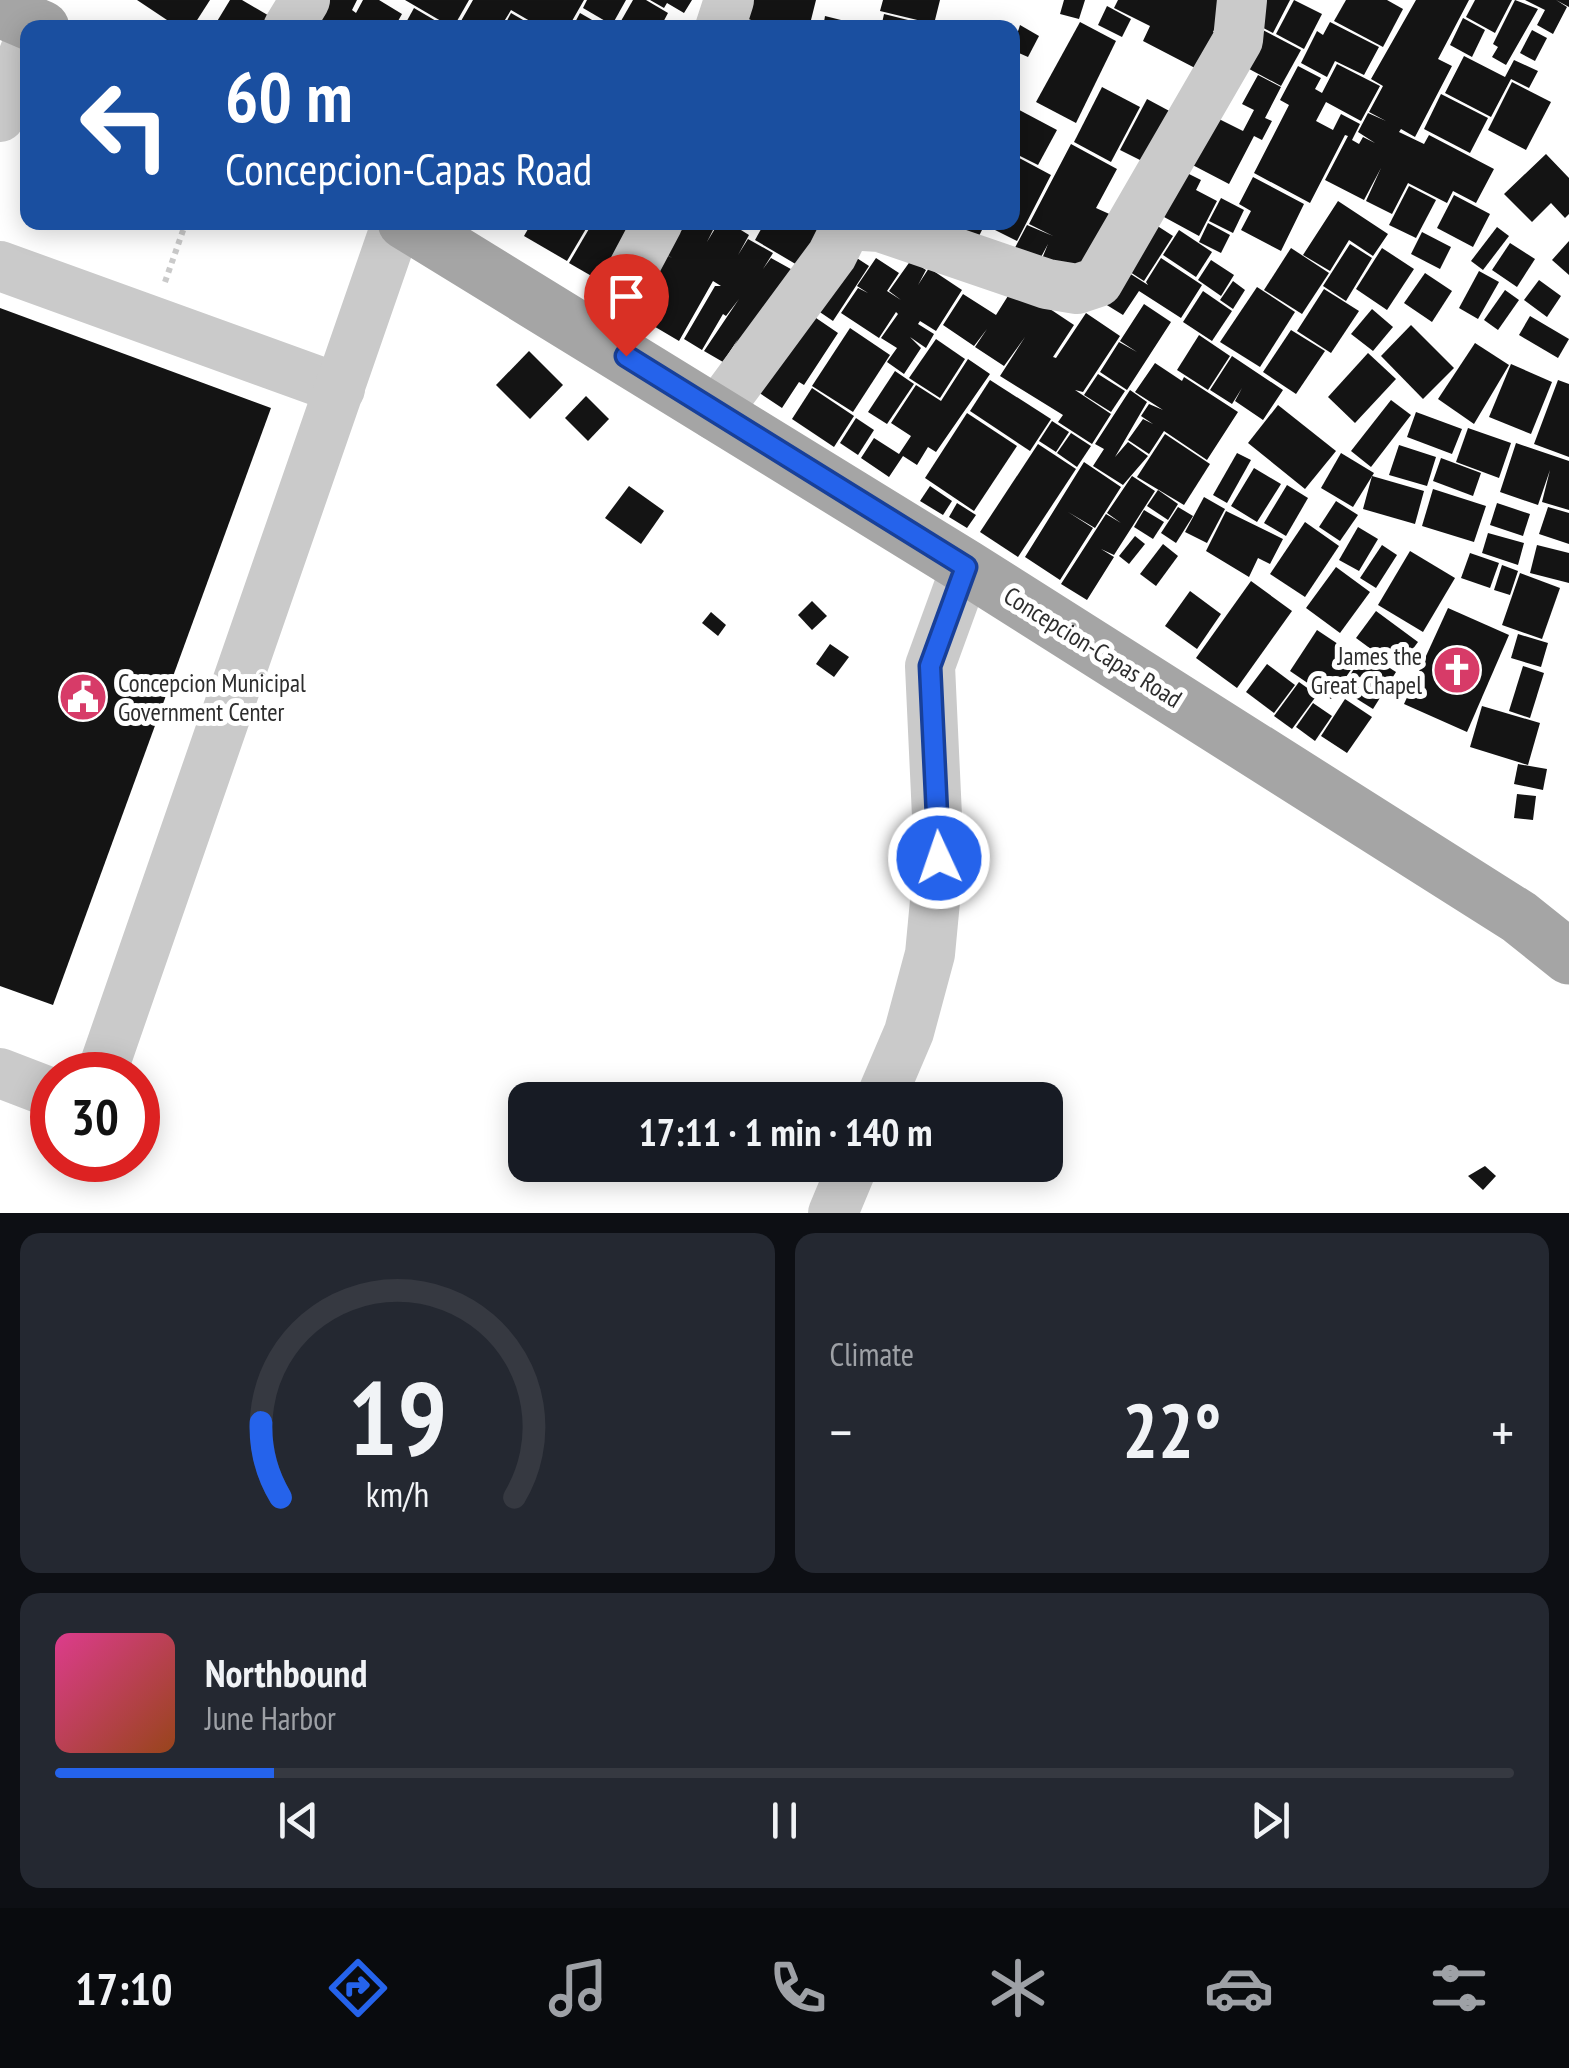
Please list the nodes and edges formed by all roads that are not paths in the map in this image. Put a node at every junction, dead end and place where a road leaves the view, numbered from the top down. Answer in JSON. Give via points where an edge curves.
{"nodes":[{"id":1,"x":1242,"y":0,"type":"edge"},
{"id":2,"x":20,"y":50,"type":"edge"},
{"id":3,"x":0,"y":117,"type":"edge"},
{"id":4,"x":398,"y":230,"type":"edge"},
{"id":5,"x":415,"y":230,"type":"edge"},
{"id":6,"x":654,"y":230,"type":"edge"},
{"id":7,"x":845,"y":230,"type":"edge"},
{"id":8,"x":886,"y":230,"type":"edge"},
{"id":9,"x":0,"y":266,"type":"edge"},
{"id":10,"x":597,"y":337,"type":"junction"},
{"id":11,"x":340,"y":389,"type":"junction"},
{"id":12,"x":714,"y":414,"type":"junction"},
{"id":13,"x":966,"y":567,"type":"junction"},
{"id":14,"x":1569,"y":957,"type":"edge"},
{"id":15,"x":108,"y":1052,"type":"edge"},
{"id":16,"x":0,"y":1073,"type":"edge"},
{"id":17,"x":887,"y":1082,"type":"edge"},
{"id":18,"x":30,"y":1085,"type":"edge"},
{"id":19,"x":846,"y":1182,"type":"edge"},
{"id":20,"x":833,"y":1213,"type":"edge"}],
"edges":[{"from":1,"to":8,"type":"street","via":[[1238,40],[1098,282],[1078,289],[1047,284]]},
{"from":2,"to":3,"type":"street"},
{"from":4,"to":11,"type":"street"},
{"from":5,"to":10,"type":"main road","name":"Concepcion-Capas Road"},
{"from":6,"to":10,"type":"street"},
{"from":7,"to":12,"type":"street"},
{"from":9,"to":11,"type":"street"},
{"from":10,"to":12,"type":"main road","name":"Concepcion-Capas Road"},
{"from":11,"to":15,"type":"street"},
{"from":12,"to":13,"type":"main road","name":"Concepcion-Capas Road"},
{"from":13,"to":14,"type":"main road","name":"Concepcion-Capas Road","via":[[1519,918]]},
{"from":13,"to":17,"type":"street","via":[[930,666],[939,858],[930,954]]},
{"from":16,"to":18,"type":"street"},
{"from":19,"to":20,"type":"street"}]}
